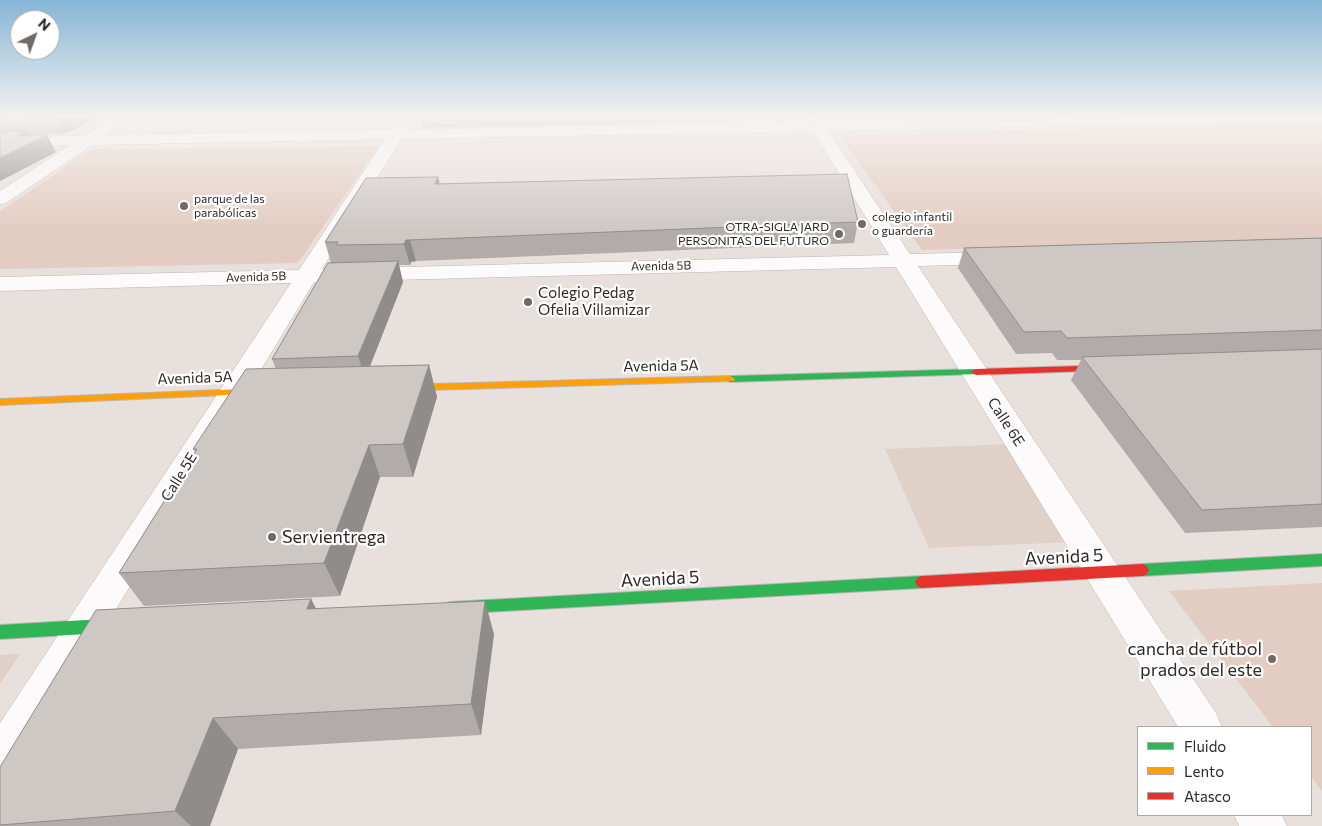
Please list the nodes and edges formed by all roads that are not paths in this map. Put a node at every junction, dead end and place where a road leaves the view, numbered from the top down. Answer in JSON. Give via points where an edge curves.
{"nodes":[{"id":1,"x":69,"y":155,"type":"edge"},
{"id":2,"x":387,"y":155,"type":"edge"},
{"id":3,"x":830,"y":155,"type":"edge"},
{"id":4,"x":0,"y":199,"type":"edge"},
{"id":5,"x":1013,"y":257,"type":"edge"},
{"id":6,"x":903,"y":260,"type":"junction"},
{"id":7,"x":307,"y":275,"type":"junction"},
{"id":8,"x":0,"y":284,"type":"edge"},
{"id":9,"x":1124,"y":368,"type":"edge"},
{"id":10,"x":975,"y":373,"type":"junction"},
{"id":11,"x":381,"y":388,"type":"edge"},
{"id":12,"x":282,"y":390,"type":"edge"},
{"id":13,"x":233,"y":392,"type":"junction"},
{"id":14,"x":0,"y":402,"type":"edge"},
{"id":15,"x":1322,"y":560,"type":"edge"},
{"id":16,"x":1102,"y":572,"type":"junction"},
{"id":17,"x":434,"y":608,"type":"edge"},
{"id":18,"x":134,"y":625,"type":"edge"},
{"id":19,"x":84,"y":628,"type":"junction"},
{"id":20,"x":0,"y":632,"type":"edge"},
{"id":21,"x":1200,"y":726,"type":"edge"},
{"id":22,"x":0,"y":761,"type":"edge"}],
"edges":[{"from":1,"to":4,"type":"street"},
{"from":2,"to":7,"type":"street","name":"Calle 5E","via":[[370,191]]},
{"from":3,"to":6,"type":"street","name":"Calle 6E","via":[[842,180]]},
{"from":5,"to":6,"type":"street","name":"Avenida 5B"},
{"from":6,"to":7,"type":"street","name":"Avenida 5B"},
{"from":6,"to":10,"type":"street","name":"Calle 6E"},
{"from":7,"to":8,"type":"street","name":"Avenida 5B"},
{"from":7,"to":13,"type":"street","name":"Calle 5E"},
{"from":9,"to":10,"type":"street","name":"Avenida 5A"},
{"from":10,"to":11,"type":"street","name":"Avenida 5A"},
{"from":10,"to":16,"type":"street","name":"Calle 6E"},
{"from":12,"to":13,"type":"street","name":"Avenida 5A"},
{"from":13,"to":14,"type":"street","name":"Avenida 5A"},
{"from":13,"to":19,"type":"street","name":"Calle 5E"},
{"from":15,"to":16,"type":"street","name":"Avenida 5"},
{"from":16,"to":17,"type":"street","name":"Avenida 5"},
{"from":16,"to":21,"type":"street","name":"Calle 6E"},
{"from":18,"to":19,"type":"street"},
{"from":19,"to":20,"type":"street"},
{"from":19,"to":22,"type":"street","name":"Calle 5E"}]}
